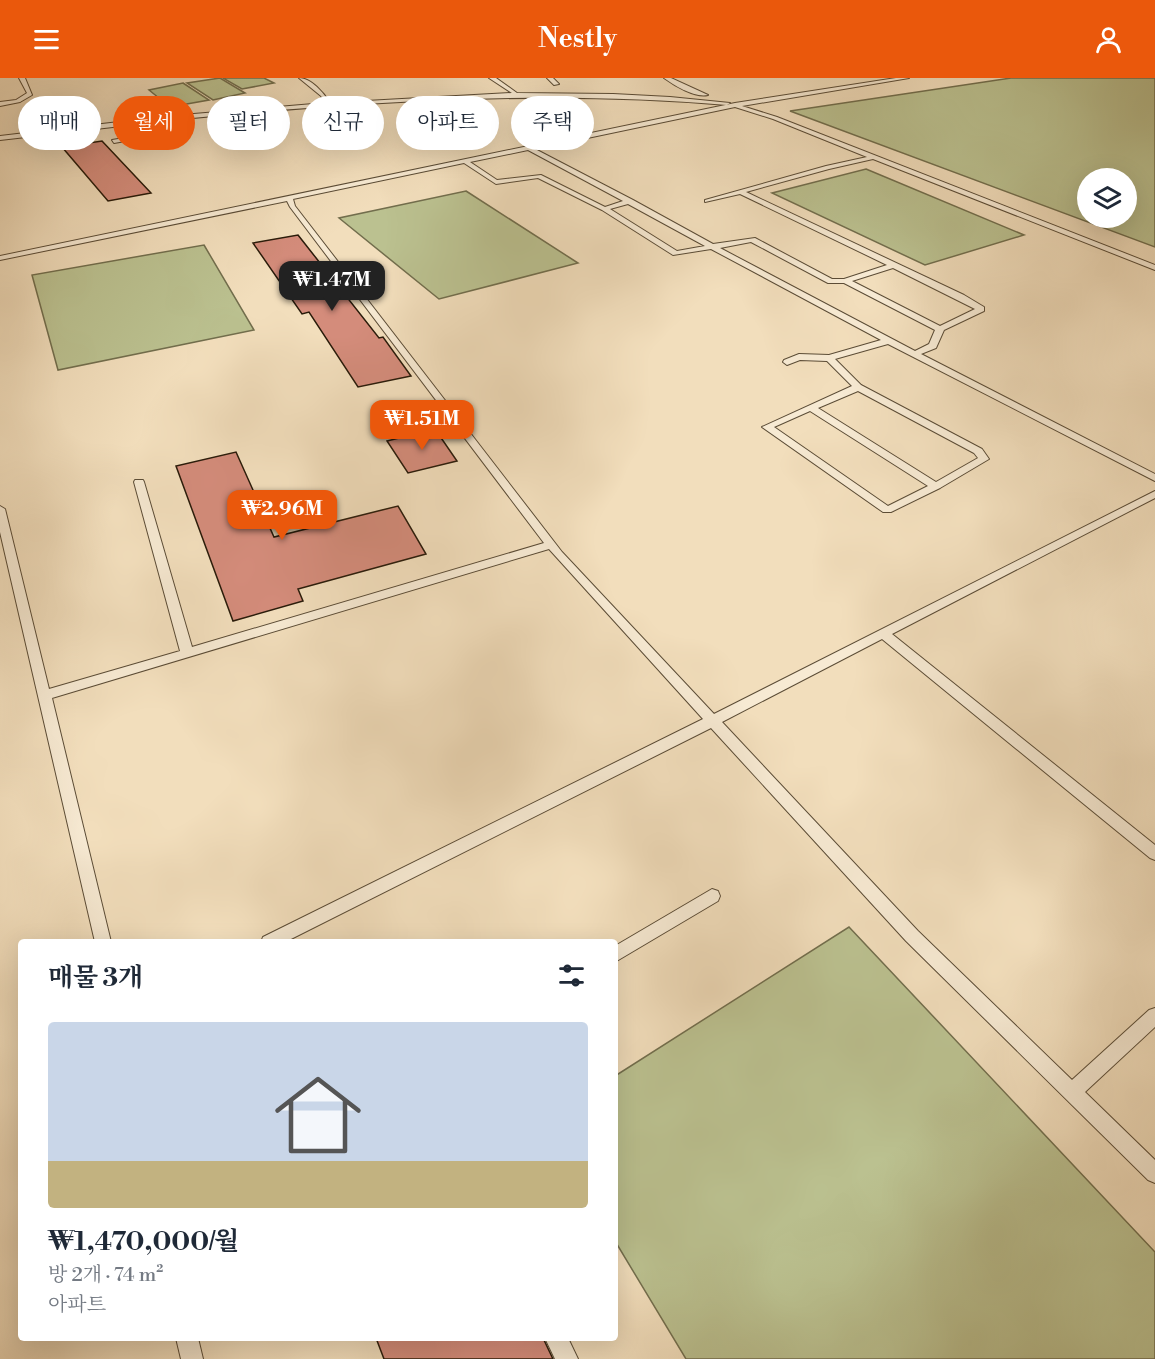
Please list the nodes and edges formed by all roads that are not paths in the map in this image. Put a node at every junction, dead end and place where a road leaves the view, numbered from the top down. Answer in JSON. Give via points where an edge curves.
{"nodes":[{"id":1,"x":22,"y":78,"type":"edge"},
{"id":2,"x":302,"y":78,"type":"edge"},
{"id":3,"x":492,"y":78,"type":"edge"},
{"id":4,"x":550,"y":78,"type":"edge"},
{"id":5,"x":667,"y":78,"type":"edge"},
{"id":6,"x":906,"y":78,"type":"edge"},
{"id":7,"x":556,"y":84,"type":"dead end"},
{"id":8,"x":690,"y":90,"type":"junction"},
{"id":9,"x":515,"y":93,"type":"junction"},
{"id":10,"x":323,"y":96,"type":"edge"},
{"id":11,"x":673,"y":98,"type":"junction"},
{"id":12,"x":683,"y":98,"type":"junction"},
{"id":13,"x":384,"y":101,"type":"edge"},
{"id":14,"x":727,"y":103,"type":"junction"},
{"id":15,"x":0,"y":104,"type":"edge"},
{"id":16,"x":735,"y":105,"type":"junction"},
{"id":17,"x":302,"y":106,"type":"edge"},
{"id":18,"x":697,"y":113,"type":"junction"},
{"id":19,"x":195,"y":116,"type":"edge"},
{"id":20,"x":113,"y":123,"type":"edge"},
{"id":21,"x":594,"y":134,"type":"edge"},
{"id":22,"x":0,"y":138,"type":"edge"},
{"id":23,"x":519,"y":150,"type":"edge"},
{"id":24,"x":533,"y":150,"type":"edge"},
{"id":25,"x":874,"y":157,"type":"junction"},
{"id":26,"x":464,"y":161,"type":"junction"},
{"id":27,"x":739,"y":191,"type":"junction"},
{"id":28,"x":289,"y":198,"type":"junction"},
{"id":29,"x":631,"y":201,"type":"junction"},
{"id":30,"x":707,"y":201,"type":"dead end"},
{"id":31,"x":604,"y":209,"type":"junction"},
{"id":32,"x":716,"y":248,"type":"junction"},
{"id":33,"x":0,"y":258,"type":"edge"},
{"id":34,"x":894,"y":265,"type":"junction"},
{"id":35,"x":1155,"y":268,"type":"edge"},
{"id":36,"x":845,"y":282,"type":"junction"},
{"id":37,"x":940,"y":329,"type":"junction"},
{"id":38,"x":888,"y":341,"type":"junction"},
{"id":39,"x":914,"y":354,"type":"junction"},
{"id":40,"x":829,"y":358,"type":"junction"},
{"id":41,"x":787,"y":362,"type":"dead end"},
{"id":42,"x":858,"y":387,"type":"junction"},
{"id":43,"x":810,"y":407,"type":"junction"},
{"id":44,"x":1155,"y":478,"type":"edge"},
{"id":45,"x":139,"y":482,"type":"dead end"},
{"id":46,"x":936,"y":486,"type":"junction"},
{"id":47,"x":1155,"y":494,"type":"edge"},
{"id":48,"x":0,"y":509,"type":"edge"},
{"id":49,"x":551,"y":545,"type":"junction"},
{"id":50,"x":883,"y":633,"type":"junction"},
{"id":51,"x":187,"y":653,"type":"junction"},
{"id":52,"x":45,"y":695,"type":"junction"},
{"id":53,"x":712,"y":721,"type":"junction"},
{"id":54,"x":1155,"y":854,"type":"edge"},
{"id":55,"x":712,"y":896,"type":"dead end"},
{"id":56,"x":102,"y":939,"type":"edge"},
{"id":57,"x":275,"y":939,"type":"edge"},
{"id":58,"x":618,"y":954,"type":"edge"},
{"id":59,"x":1155,"y":1016,"type":"edge"},
{"id":60,"x":1072,"y":1092,"type":"junction"},
{"id":61,"x":1155,"y":1173,"type":"edge"},
{"id":62,"x":189,"y":1341,"type":"edge"},
{"id":63,"x":558,"y":1341,"type":"edge"},
{"id":64,"x":192,"y":1359,"type":"edge"},
{"id":65,"x":567,"y":1359,"type":"edge"}],
"edges":[{"from":1,"to":15,"type":"lane","via":[[30,94]]},
{"from":2,"to":10,"type":"lane"},
{"from":3,"to":9,"type":"lane"},
{"from":4,"to":7,"type":"lane"},
{"from":5,"to":8,"type":"lane"},
{"from":6,"to":16,"type":"lane"},
{"from":8,"to":11,"type":"lane"},
{"from":8,"to":14,"type":"lane"},
{"from":9,"to":11,"type":"lane"},
{"from":9,"to":13,"type":"lane"},
{"from":11,"to":12,"type":"lane"},
{"from":12,"to":14,"type":"lane"},
{"from":12,"to":18,"type":"lane","via":[[697,104]]},
{"from":14,"to":16,"type":"lane"},
{"from":16,"to":18,"type":"lane"},
{"from":16,"to":25,"type":"lane"},
{"from":17,"to":19,"type":"lane"},
{"from":18,"to":21,"type":"lane"},
{"from":20,"to":22,"type":"lane"},
{"from":23,"to":26,"type":"lane"},
{"from":24,"to":29,"type":"lane"},
{"from":25,"to":27,"type":"lane"},
{"from":25,"to":35,"type":"lane"},
{"from":26,"to":28,"type":"lane"},
{"from":26,"to":31,"type":"lane","via":[[496,182],[539,176]]},
{"from":27,"to":30,"type":"lane"},
{"from":27,"to":34,"type":"lane"},
{"from":28,"to":33,"type":"lane"},
{"from":28,"to":49,"type":"lane"},
{"from":29,"to":31,"type":"lane"},
{"from":29,"to":32,"type":"lane"},
{"from":31,"to":32,"type":"lane","via":[[676,253]]},
{"from":32,"to":36,"type":"lane","via":[[752,240],[831,281]]},
{"from":32,"to":38,"type":"lane"},
{"from":34,"to":36,"type":"lane"},
{"from":34,"to":37,"type":"lane","via":[[981,309]]},
{"from":36,"to":37,"type":"lane"},
{"from":37,"to":39,"type":"lane","via":[[933,346]]},
{"from":38,"to":39,"type":"lane"},
{"from":38,"to":40,"type":"lane"},
{"from":39,"to":44,"type":"lane"},
{"from":40,"to":41,"type":"lane","via":[[799,357]]},
{"from":40,"to":42,"type":"lane"},
{"from":42,"to":43,"type":"lane"},
{"from":42,"to":46,"type":"lane","via":[[978,451],[984,459]]},
{"from":43,"to":46,"type":"lane"},
{"from":43,"to":46,"type":"lane","via":[[767,427],[887,510]]},
{"from":45,"to":51,"type":"lane"},
{"from":47,"to":50,"type":"lane"},
{"from":48,"to":52,"type":"lane"},
{"from":49,"to":51,"type":"lane"},
{"from":49,"to":53,"type":"lane"},
{"from":50,"to":53,"type":"lane"},
{"from":50,"to":54,"type":"lane"},
{"from":51,"to":52,"type":"lane"},
{"from":52,"to":56,"type":"lane"},
{"from":53,"to":57,"type":"lane"},
{"from":53,"to":60,"type":"lane","via":[[912,936]]},
{"from":55,"to":58,"type":"lane"},
{"from":59,"to":60,"type":"lane"},
{"from":60,"to":61,"type":"lane"},
{"from":62,"to":64,"type":"lane"},
{"from":63,"to":65,"type":"lane"}]}
